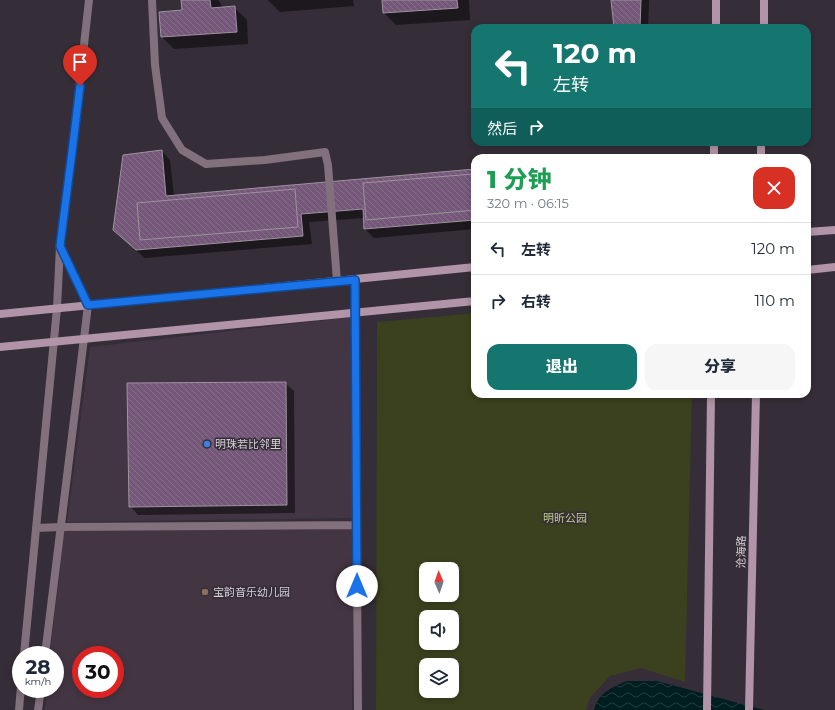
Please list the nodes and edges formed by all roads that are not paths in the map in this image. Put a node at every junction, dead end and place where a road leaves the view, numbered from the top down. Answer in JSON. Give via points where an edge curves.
{"nodes":[{"id":1,"x":89,"y":0,"type":"edge"},
{"id":2,"x":152,"y":0,"type":"edge"},
{"id":3,"x":716,"y":0,"type":"edge"},
{"id":4,"x":764,"y":0,"type":"edge"},
{"id":5,"x":716,"y":24,"type":"edge"},
{"id":6,"x":764,"y":24,"type":"edge"},
{"id":7,"x":835,"y":230,"type":"edge"},
{"id":8,"x":811,"y":232,"type":"edge"},
{"id":9,"x":60,"y":246,"type":"junction"},
{"id":10,"x":471,"y":266,"type":"edge"},
{"id":11,"x":835,"y":267,"type":"edge"},
{"id":12,"x":811,"y":270,"type":"edge"},
{"id":13,"x":355,"y":280,"type":"junction"},
{"id":14,"x":337,"y":281,"type":"junction"},
{"id":15,"x":471,"y":301,"type":"edge"},
{"id":16,"x":88,"y":305,"type":"junction"},
{"id":17,"x":57,"y":308,"type":"junction"},
{"id":18,"x":355,"y":312,"type":"junction"},
{"id":19,"x":0,"y":314,"type":"edge"},
{"id":20,"x":84,"y":339,"type":"junction"},
{"id":21,"x":54,"y":342,"type":"junction"},
{"id":22,"x":0,"y":347,"type":"edge"},
{"id":23,"x":711,"y":398,"type":"edge"},
{"id":24,"x":756,"y":398,"type":"edge"},
{"id":25,"x":357,"y":525,"type":"junction"},
{"id":26,"x":61,"y":527,"type":"junction"},
{"id":27,"x":36,"y":528,"type":"junction"},
{"id":28,"x":25,"y":646,"type":"edge"},
{"id":29,"x":46,"y":646,"type":"edge"},
{"id":30,"x":20,"y":698,"type":"edge"},
{"id":31,"x":40,"y":698,"type":"edge"},
{"id":32,"x":19,"y":710,"type":"edge"},
{"id":33,"x":38,"y":710,"type":"edge"},
{"id":34,"x":358,"y":710,"type":"edge"},
{"id":35,"x":707,"y":710,"type":"edge"},
{"id":36,"x":749,"y":710,"type":"edge"}],
"edges":[{"from":1,"to":9,"type":"street"},
{"from":2,"to":14,"type":"street","via":[[155,64],[162,118],[182,150],[206,164],[325,152]]},
{"from":3,"to":5,"type":"main road"},
{"from":4,"to":6,"type":"main road"},
{"from":7,"to":8,"type":"main road"},
{"from":9,"to":16,"type":"street"},
{"from":9,"to":17,"type":"street"},
{"from":10,"to":13,"type":"main road"},
{"from":11,"to":12,"type":"main road"},
{"from":13,"to":14,"type":"main road"},
{"from":13,"to":18,"type":"street"},
{"from":14,"to":16,"type":"main road"},
{"from":15,"to":18,"type":"main road"},
{"from":16,"to":17,"type":"main road"},
{"from":16,"to":20,"type":"street"},
{"from":17,"to":19,"type":"main road"},
{"from":17,"to":21,"type":"street"},
{"from":18,"to":20,"type":"main road"},
{"from":18,"to":25,"type":"street"},
{"from":20,"to":21,"type":"main road"},
{"from":20,"to":26,"type":"street"},
{"from":21,"to":22,"type":"main road"},
{"from":21,"to":27,"type":"street"},
{"from":23,"to":35,"type":"main road"},
{"from":24,"to":36,"type":"main road","name":"沧海路"},
{"from":25,"to":26,"type":"street"},
{"from":25,"to":34,"type":"street"},
{"from":26,"to":27,"type":"street"},
{"from":26,"to":29,"type":"street"},
{"from":27,"to":28,"type":"street"},
{"from":30,"to":32,"type":"street"},
{"from":31,"to":33,"type":"street"}]}
